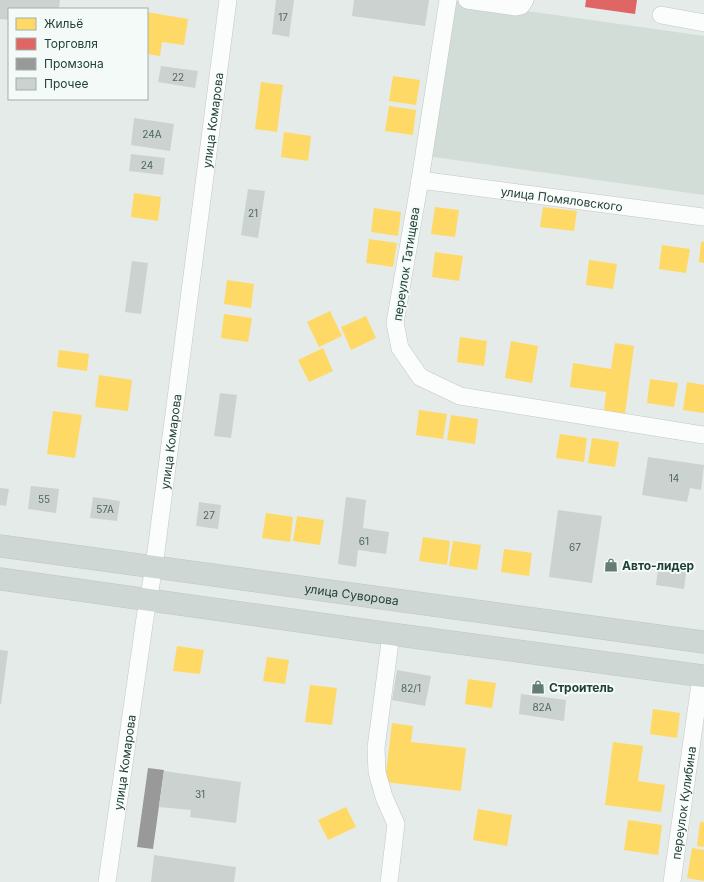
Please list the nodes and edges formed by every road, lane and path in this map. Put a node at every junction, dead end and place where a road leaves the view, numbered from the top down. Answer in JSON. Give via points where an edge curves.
{"nodes":[{"id":1,"x":228,"y":0,"type":"edge"},
{"id":2,"x":448,"y":0,"type":"edge"},
{"id":3,"x":467,"y":0,"type":"edge"},
{"id":4,"x":525,"y":0,"type":"edge"},
{"id":5,"x":491,"y":2,"type":"edge"},
{"id":6,"x":661,"y":15,"type":"dead end"},
{"id":7,"x":704,"y":24,"type":"edge"},
{"id":8,"x":420,"y":180,"type":"junction"},
{"id":9,"x":704,"y":217,"type":"edge"},
{"id":10,"x":704,"y":435,"type":"edge"},
{"id":11,"x":0,"y":546,"type":"edge"},
{"id":12,"x":154,"y":567,"type":"junction"},
{"id":13,"x":0,"y":580,"type":"edge"},
{"id":14,"x":148,"y":600,"type":"junction"},
{"id":15,"x":391,"y":634,"type":"junction"},
{"id":16,"x":664,"y":637,"type":"junction"},
{"id":17,"x":704,"y":642,"type":"edge"},
{"id":18,"x":658,"y":670,"type":"junction"},
{"id":19,"x":703,"y":676,"type":"edge"},
{"id":20,"x":107,"y":882,"type":"edge"},
{"id":21,"x":389,"y":882,"type":"edge"},
{"id":22,"x":672,"y":882,"type":"edge"}],
"edges":[{"from":1,"to":12,"type":"street","name":"улица Комарова"},
{"from":2,"to":8,"type":"street","name":"переулок Татищева"},
{"from":3,"to":5,"type":"street"},
{"from":4,"to":5,"type":"street","via":[[521,6],[516,7]]},
{"from":6,"to":7,"type":"street"},
{"from":8,"to":9,"type":"street","name":"улица Помяловского"},
{"from":8,"to":10,"type":"street","name":"переулок Татищева","via":[[395,324],[400,348],[420,376],[460,396]]},
{"from":11,"to":12,"type":"main road","name":"улица Суворова"},
{"from":12,"to":14,"type":"street","name":"улица Комарова"},
{"from":12,"to":16,"type":"main road","name":"улица Суворова"},
{"from":13,"to":14,"type":"main road"},
{"from":14,"to":15,"type":"main road"},
{"from":14,"to":20,"type":"street","name":"улица Комарова"},
{"from":15,"to":18,"type":"main road"},
{"from":15,"to":21,"type":"street","via":[[376,748],[377,772],[384,797],[396,824]]},
{"from":16,"to":17,"type":"main road","name":"улица Суворова"},
{"from":16,"to":18,"type":"main road"},
{"from":18,"to":19,"type":"main road"},
{"from":19,"to":22,"type":"street","name":"переулок Кулибина"}]}
